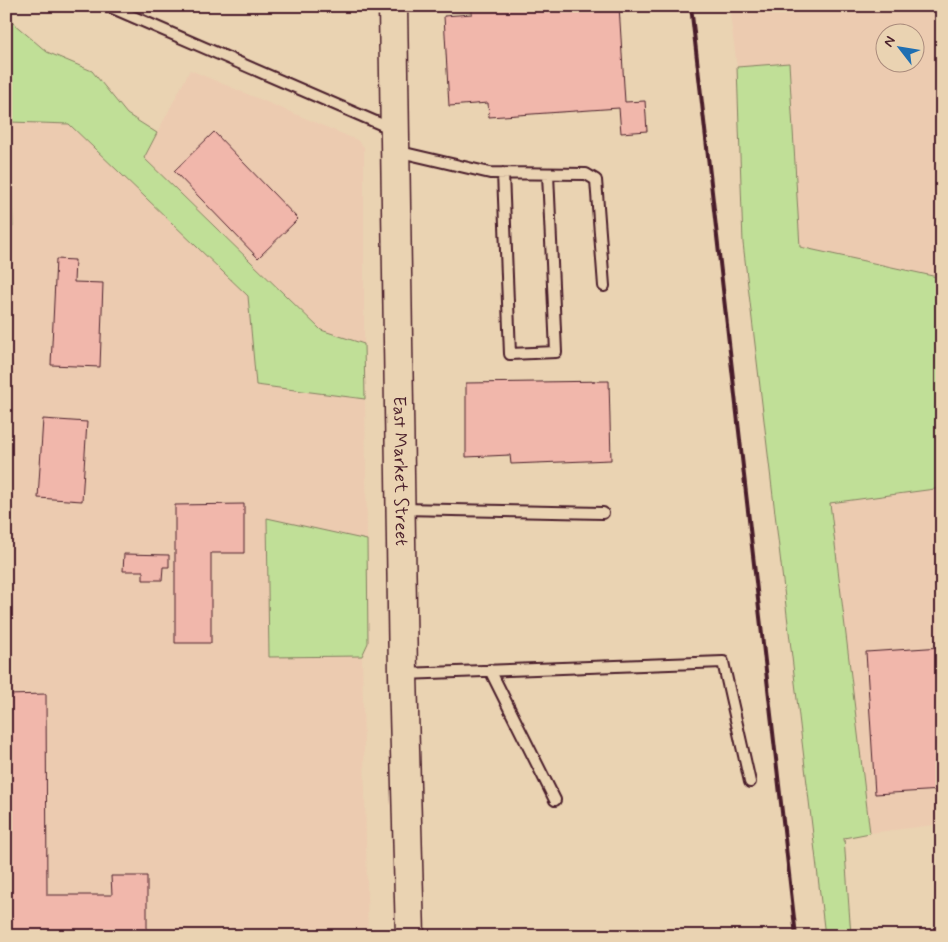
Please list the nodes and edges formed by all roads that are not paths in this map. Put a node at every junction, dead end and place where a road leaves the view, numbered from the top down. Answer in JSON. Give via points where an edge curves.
{"nodes":[{"id":1,"x":108,"y":6,"type":"edge"},
{"id":2,"x":393,"y":6,"type":"edge"},
{"id":3,"x":395,"y":140,"type":"junction"},
{"id":4,"x":503,"y":173,"type":"junction"},
{"id":5,"x":548,"y":174,"type":"junction"},
{"id":6,"x":604,"y":286,"type":"dead end"},
{"id":7,"x":400,"y":509,"type":"junction"},
{"id":8,"x":603,"y":513,"type":"dead end"},
{"id":9,"x":490,"y":670,"type":"junction"},
{"id":10,"x":403,"y":674,"type":"junction"},
{"id":11,"x":750,"y":782,"type":"dead end"},
{"id":12,"x":555,"y":800,"type":"dead end"},
{"id":13,"x":410,"y":936,"type":"edge"}],
"edges":[{"from":1,"to":3,"type":"lane"},
{"from":2,"to":3,"type":"main road","name":"East Market Street"},
{"from":3,"to":4,"type":"lane","via":[[490,173]]},
{"from":3,"to":7,"type":"main road","name":"East Market Street"},
{"from":4,"to":5,"type":"lane"},
{"from":4,"to":5,"type":"lane","via":[[510,354],[556,352]]},
{"from":5,"to":6,"type":"lane","via":[[586,174],[596,180]]},
{"from":7,"to":8,"type":"lane"},
{"from":7,"to":10,"type":"main road","name":"East Market Street"},
{"from":9,"to":10,"type":"lane"},
{"from":9,"to":11,"type":"lane","via":[[723,662]]},
{"from":9,"to":12,"type":"lane"},
{"from":10,"to":13,"type":"main road","name":"East Market Street"}]}
